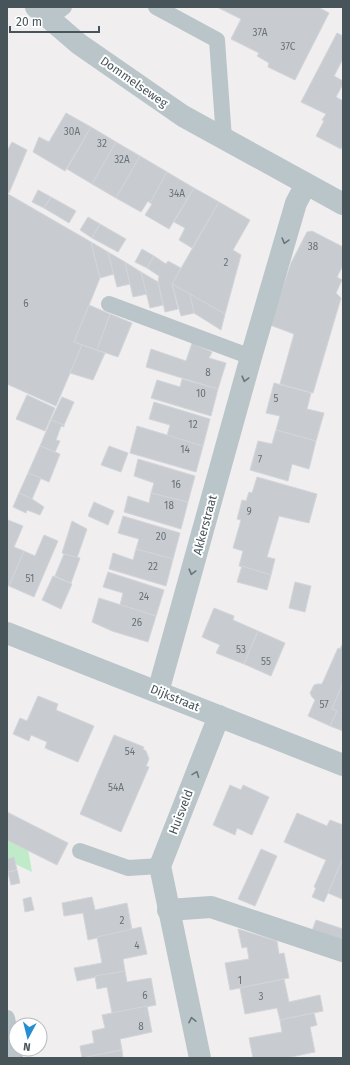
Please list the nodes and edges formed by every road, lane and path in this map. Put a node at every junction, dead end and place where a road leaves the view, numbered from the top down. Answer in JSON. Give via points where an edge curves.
{"nodes":[{"id":1,"x":156,"y":7,"type":"edge"},
{"id":2,"x":50,"y":11,"type":"edge"},
{"id":3,"x":224,"y":139,"type":"junction"},
{"id":4,"x":306,"y":184,"type":"junction"},
{"id":5,"x":343,"y":204,"type":"edge"},
{"id":6,"x":109,"y":304,"type":"dead end"},
{"id":7,"x":251,"y":357,"type":"junction"},
{"id":8,"x":7,"y":633,"type":"edge"},
{"id":9,"x":158,"y":692,"type":"junction"},
{"id":10,"x":218,"y":716,"type":"junction"},
{"id":11,"x":343,"y":765,"type":"edge"},
{"id":12,"x":80,"y":851,"type":"dead end"},
{"id":13,"x":160,"y":866,"type":"junction"},
{"id":14,"x":168,"y":910,"type":"junction"},
{"id":15,"x":343,"y":951,"type":"edge"},
{"id":16,"x":7,"y":1018,"type":"edge"},
{"id":17,"x":15,"y":1058,"type":"edge"},
{"id":18,"x":200,"y":1058,"type":"edge"}],
"edges":[{"from":1,"to":3,"type":"lane","via":[[217,40]]},
{"from":2,"to":3,"type":"street","name":"Dommelseweg","via":[[79,44],[183,116]]},
{"from":3,"to":4,"type":"street","name":"Dommelseweg"},
{"from":4,"to":5,"type":"street","name":"Dommelseweg"},
{"from":4,"to":7,"type":"street","name":"Akkerstraat","one_way":true,"via":[[296,203]]},
{"from":6,"to":7,"type":"lane"},
{"from":7,"to":9,"type":"street","name":"Akkerstraat","one_way":true},
{"from":8,"to":9,"type":"street","name":"Dijkstraat"},
{"from":9,"to":10,"type":"street","name":"Dijkstraat"},
{"from":10,"to":11,"type":"street","name":"Dijkstraat"},
{"from":13,"to":10,"type":"street","name":"Huisveld","one_way":true},
{"from":12,"to":13,"type":"lane","via":[[128,868]]},
{"from":13,"to":14,"type":"street"},
{"from":14,"to":15,"type":"street","via":[[211,907]]},
{"from":18,"to":14,"type":"street","one_way":true},
{"from":16,"to":17,"type":"lane"}]}
